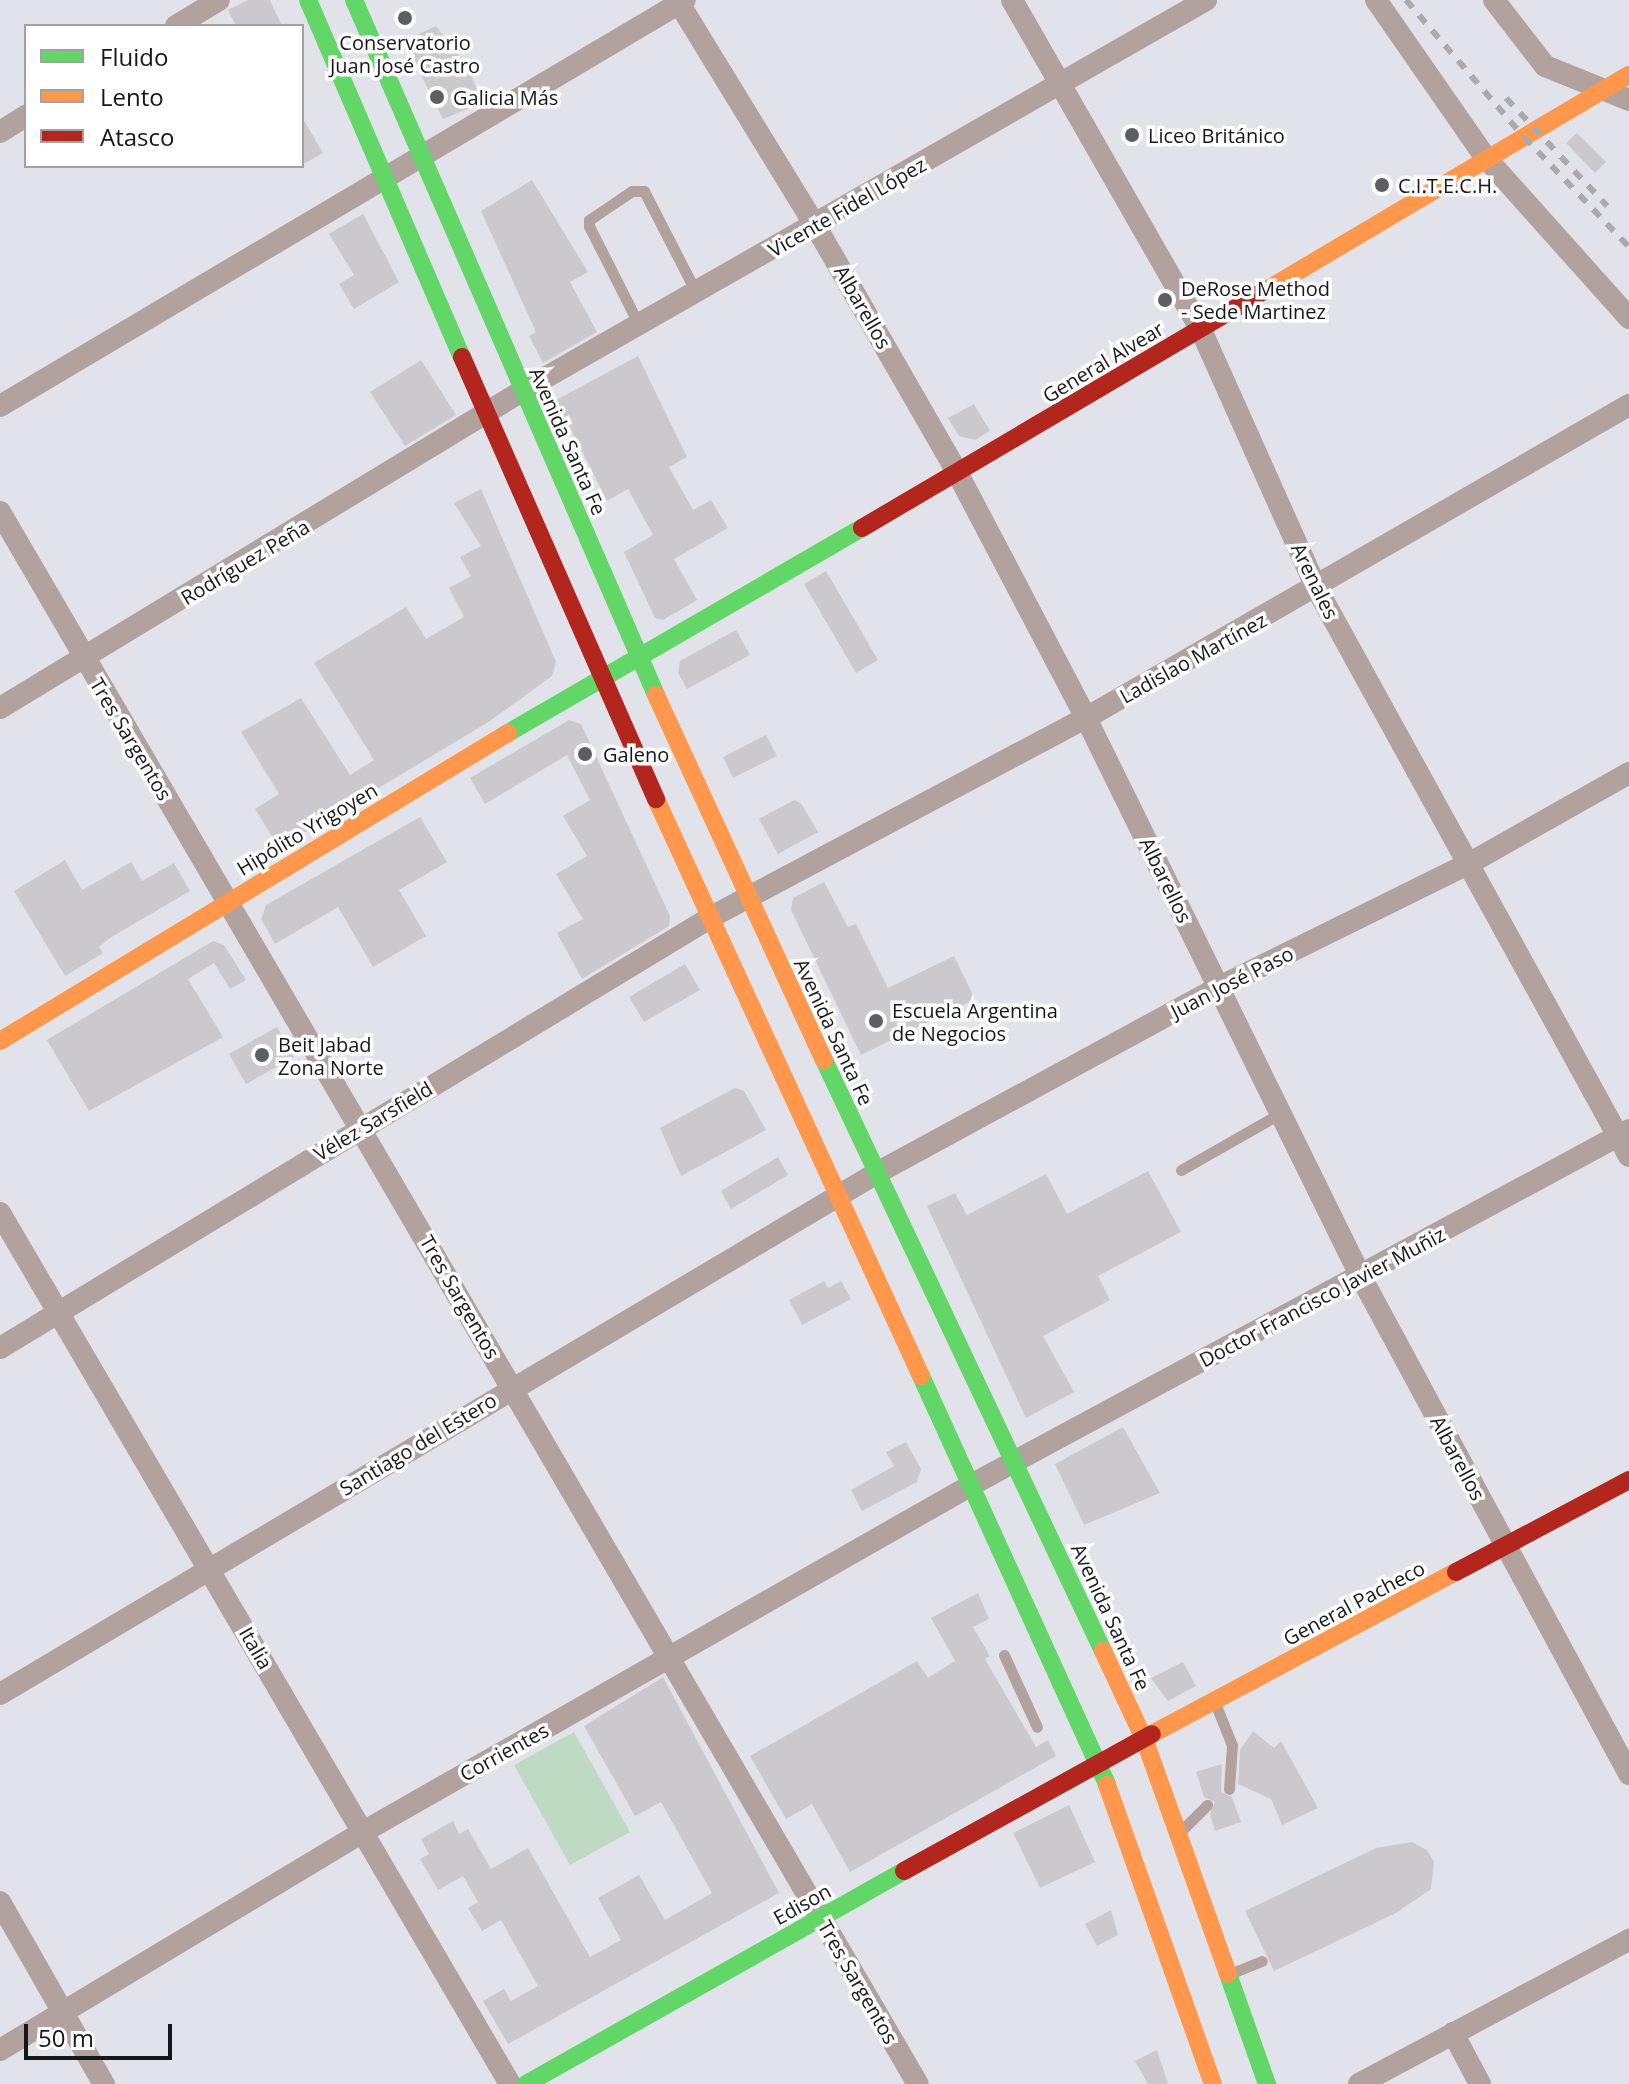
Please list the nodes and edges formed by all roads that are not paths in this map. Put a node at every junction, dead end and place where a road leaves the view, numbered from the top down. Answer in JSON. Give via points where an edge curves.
{"nodes":[{"id":1,"x":219,"y":0,"type":"edge"},
{"id":2,"x":308,"y":0,"type":"edge"},
{"id":3,"x":354,"y":0,"type":"edge"},
{"id":4,"x":1012,"y":0,"type":"edge"},
{"id":5,"x":1206,"y":0,"type":"edge"},
{"id":6,"x":1376,"y":0,"type":"edge"},
{"id":7,"x":1494,"y":0,"type":"edge"},
{"id":8,"x":680,"y":1,"type":"edge"},
{"id":9,"x":179,"y":24,"type":"edge"},
{"id":10,"x":1629,"y":75,"type":"edge"},
{"id":11,"x":1062,"y":84,"type":"junction"},
{"id":12,"x":1605,"y":89,"type":"junction"},
{"id":13,"x":1629,"y":100,"type":"edge"},
{"id":14,"x":24,"y":117,"type":"edge"},
{"id":15,"x":0,"y":132,"type":"edge"},
{"id":16,"x":421,"y":156,"type":"junction"},
{"id":17,"x":1486,"y":158,"type":"junction"},
{"id":18,"x":382,"y":177,"type":"junction"},
{"id":19,"x":815,"y":225,"type":"junction"},
{"id":20,"x":696,"y":292,"type":"junction"},
{"id":21,"x":1629,"y":318,"type":"edge"},
{"id":22,"x":639,"y":325,"type":"junction"},
{"id":23,"x":1201,"y":330,"type":"junction"},
{"id":24,"x":522,"y":391,"type":"junction"},
{"id":25,"x":1629,"y":405,"type":"edge"},
{"id":26,"x":0,"y":406,"type":"edge"},
{"id":27,"x":490,"y":415,"type":"junction"},
{"id":28,"x":958,"y":474,"type":"junction"},
{"id":29,"x":0,"y":512,"type":"edge"},
{"id":30,"x":1317,"y":589,"type":"junction"},
{"id":31,"x":638,"y":656,"type":"junction"},
{"id":32,"x":84,"y":659,"type":"junction"},
{"id":33,"x":600,"y":677,"type":"junction"},
{"id":34,"x":0,"y":708,"type":"edge"},
{"id":35,"x":1086,"y":718,"type":"junction"},
{"id":36,"x":1629,"y":773,"type":"edge"},
{"id":37,"x":1470,"y":863,"type":"junction"},
{"id":38,"x":749,"y":896,"type":"junction"},
{"id":39,"x":228,"y":901,"type":"junction"},
{"id":40,"x":713,"y":916,"type":"junction"},
{"id":41,"x":1219,"y":987,"type":"junction"},
{"id":42,"x":0,"y":1041,"type":"edge"},
{"id":43,"x":1281,"y":1113,"type":"junction"},
{"id":44,"x":362,"y":1127,"type":"junction"},
{"id":45,"x":1624,"y":1133,"type":"edge"},
{"id":46,"x":1629,"y":1156,"type":"edge"},
{"id":47,"x":1181,"y":1170,"type":"dead end"},
{"id":48,"x":875,"y":1174,"type":"junction"},
{"id":49,"x":838,"y":1196,"type":"junction"},
{"id":50,"x":0,"y":1213,"type":"edge"},
{"id":51,"x":1361,"y":1277,"type":"junction"},
{"id":52,"x":59,"y":1313,"type":"junction"},
{"id":53,"x":0,"y":1348,"type":"edge"},
{"id":54,"x":512,"y":1388,"type":"junction"},
{"id":55,"x":1013,"y":1462,"type":"junction"},
{"id":56,"x":1629,"y":1480,"type":"edge"},
{"id":57,"x":973,"y":1484,"type":"junction"},
{"id":58,"x":1506,"y":1547,"type":"junction"},
{"id":59,"x":209,"y":1569,"type":"junction"},
{"id":60,"x":1004,"y":1655,"type":"dead end"},
{"id":61,"x":668,"y":1658,"type":"junction"},
{"id":62,"x":0,"y":1694,"type":"edge"},
{"id":63,"x":1215,"y":1703,"type":"junction"},
{"id":64,"x":1037,"y":1727,"type":"dead end"},
{"id":65,"x":1145,"y":1741,"type":"junction"},
{"id":66,"x":1099,"y":1762,"type":"junction"},
{"id":67,"x":1629,"y":1774,"type":"edge"},
{"id":68,"x":1229,"y":1789,"type":"dead end"},
{"id":69,"x":1207,"y":1805,"type":"dead end"},
{"id":70,"x":363,"y":1832,"type":"junction"},
{"id":71,"x":1178,"y":1835,"type":"junction"},
{"id":72,"x":0,"y":1902,"type":"edge"},
{"id":73,"x":822,"y":1919,"type":"junction"},
{"id":74,"x":1629,"y":1940,"type":"edge"},
{"id":75,"x":1262,"y":1961,"type":"dead end"},
{"id":76,"x":1228,"y":1975,"type":"junction"},
{"id":77,"x":63,"y":2012,"type":"junction"},
{"id":78,"x":1453,"y":2033,"type":"junction"},
{"id":79,"x":0,"y":2050,"type":"edge"},
{"id":80,"x":104,"y":2084,"type":"edge"},
{"id":81,"x":510,"y":2084,"type":"edge"},
{"id":82,"x":526,"y":2084,"type":"edge"},
{"id":83,"x":918,"y":2084,"type":"edge"},
{"id":84,"x":1213,"y":2084,"type":"edge"},
{"id":85,"x":1267,"y":2084,"type":"edge"},
{"id":86,"x":1359,"y":2084,"type":"edge"},
{"id":87,"x":1480,"y":2084,"type":"edge"}],
"edges":[{"from":1,"to":9,"type":"street"},
{"from":2,"to":18,"type":"main road"},
{"from":3,"to":16,"type":"main road","name":"Avenida Santa Fe"},
{"from":4,"to":11,"type":"street","name":"Arenales"},
{"from":5,"to":11,"type":"street","name":"Vicente Fidel López"},
{"from":6,"to":17,"type":"street"},
{"from":7,"to":12,"type":"street","via":[[1545,66]]},
{"from":8,"to":16,"type":"street"},
{"from":8,"to":19,"type":"street","name":"Albarellos"},
{"from":10,"to":12,"type":"main road","name":"General Alvear"},
{"from":11,"to":19,"type":"street","name":"Vicente Fidel López"},
{"from":11,"to":23,"type":"street","name":"Arenales"},
{"from":12,"to":13,"type":"street"},
{"from":12,"to":17,"type":"main road","name":"General Alvear"},
{"from":14,"to":15,"type":"street"},
{"from":16,"to":18,"type":"street"},
{"from":16,"to":24,"type":"main road","name":"Avenida Santa Fe"},
{"from":17,"to":21,"type":"street"},
{"from":17,"to":23,"type":"main road","name":"General Alvear"},
{"from":18,"to":26,"type":"street"},
{"from":18,"to":27,"type":"main road"},
{"from":19,"to":20,"type":"street","name":"Vicente Fidel López"},
{"from":19,"to":28,"type":"street","name":"Albarellos"},
{"from":20,"to":22,"type":"street","name":"Vicente Fidel López"},
{"from":20,"to":22,"type":"lane","via":[[644,191],[632,191],[589,220],[589,226]]},
{"from":22,"to":24,"type":"street","name":"Vicente Fidel López"},
{"from":23,"to":28,"type":"main road","name":"General Alvear"},
{"from":23,"to":30,"type":"street","name":"Arenales"},
{"from":24,"to":27,"type":"street","name":"Vicente Fidel López"},
{"from":24,"to":31,"type":"main road","name":"Avenida Santa Fe"},
{"from":25,"to":30,"type":"street","name":"Ladislao Martínez"},
{"from":27,"to":32,"type":"street","name":"Rodríguez Peña"},
{"from":27,"to":33,"type":"main road"},
{"from":28,"to":31,"type":"main road","name":"General Alvear"},
{"from":28,"to":35,"type":"street","name":"Albarellos"},
{"from":29,"to":32,"type":"street","name":"Tres Sargentos"},
{"from":30,"to":35,"type":"street","name":"Ladislao Martínez"},
{"from":30,"to":37,"type":"street","name":"Arenales"},
{"from":31,"to":33,"type":"main road","name":"Hipólito Yrigoyen"},
{"from":31,"to":38,"type":"main road","name":"Avenida Santa Fe"},
{"from":32,"to":34,"type":"street","name":"Rodríguez Peña"},
{"from":32,"to":39,"type":"street","name":"Tres Sargentos"},
{"from":33,"to":39,"type":"main road","name":"Hipólito Yrigoyen"},
{"from":33,"to":40,"type":"main road"},
{"from":35,"to":38,"type":"street","name":"Ladislao Martínez"},
{"from":35,"to":41,"type":"street","name":"Albarellos"},
{"from":36,"to":37,"type":"street","name":"Juan José Paso"},
{"from":37,"to":41,"type":"street","name":"Juan José Paso"},
{"from":37,"to":45,"type":"street","name":"Arenales"},
{"from":38,"to":40,"type":"street","name":"Vélez Sarsfield"},
{"from":38,"to":48,"type":"main road","name":"Avenida Santa Fe"},
{"from":39,"to":42,"type":"main road","name":"Hipólito Yrigoyen"},
{"from":39,"to":44,"type":"street","name":"Tres Sargentos"},
{"from":40,"to":44,"type":"street","name":"Vélez Sarsfield"},
{"from":40,"to":49,"type":"main road"},
{"from":41,"to":43,"type":"street","name":"Albarellos"},
{"from":41,"to":48,"type":"street","name":"Juan José Paso"},
{"from":43,"to":47,"type":"lane"},
{"from":43,"to":51,"type":"street","name":"Albarellos"},
{"from":44,"to":52,"type":"street","name":"Vélez Sarsfield"},
{"from":44,"to":54,"type":"street","name":"Tres Sargentos"},
{"from":45,"to":46,"type":"street","name":"Arenales"},
{"from":45,"to":51,"type":"street","name":"Doctor Francisco Javier Muñiz"},
{"from":48,"to":49,"type":"street","name":"Juan José Paso"},
{"from":48,"to":55,"type":"main road","name":"Avenida Santa Fe"},
{"from":49,"to":54,"type":"street","name":"Santiago del Estero"},
{"from":49,"to":57,"type":"main road"},
{"from":50,"to":52,"type":"street","name":"Italia"},
{"from":51,"to":55,"type":"street","name":"Doctor Francisco Javier Muñiz"},
{"from":51,"to":58,"type":"street","name":"Albarellos"},
{"from":52,"to":53,"type":"street","name":"Vélez Sarsfield"},
{"from":52,"to":59,"type":"street","name":"Italia"},
{"from":54,"to":59,"type":"street","name":"Santiago del Estero"},
{"from":54,"to":61,"type":"street","name":"Tres Sargentos"},
{"from":55,"to":57,"type":"street","name":"Corrientes"},
{"from":55,"to":65,"type":"main road","name":"Avenida Santa Fe"},
{"from":56,"to":58,"type":"main road","name":"General Pacheco"},
{"from":57,"to":61,"type":"street","name":"Corrientes"},
{"from":57,"to":66,"type":"main road"},
{"from":58,"to":63,"type":"main road","name":"General Pacheco"},
{"from":58,"to":67,"type":"street","name":"Albarellos"},
{"from":59,"to":62,"type":"street","name":"Santiago del Estero"},
{"from":59,"to":70,"type":"street","name":"Italia"},
{"from":60,"to":64,"type":"lane"},
{"from":61,"to":70,"type":"street","name":"Corrientes"},
{"from":61,"to":73,"type":"street","name":"Tres Sargentos"},
{"from":63,"to":65,"type":"main road","name":"General Pacheco"},
{"from":63,"to":68,"type":"lane","via":[[1232,1745]]},
{"from":65,"to":66,"type":"main road","name":"General Pacheco"},
{"from":65,"to":71,"type":"main road","name":"Avenida Santa Fe"},
{"from":66,"to":73,"type":"main road","name":"Edison"},
{"from":66,"to":84,"type":"main road"},
{"from":69,"to":71,"type":"lane"},
{"from":70,"to":77,"type":"street","name":"Corrientes"},
{"from":70,"to":81,"type":"street","name":"Italia"},
{"from":71,"to":76,"type":"main road","name":"Avenida Santa Fe"},
{"from":72,"to":77,"type":"street"},
{"from":73,"to":82,"type":"main road","name":"Edison"},
{"from":73,"to":83,"type":"street","name":"Tres Sargentos"},
{"from":74,"to":78,"type":"street"},
{"from":75,"to":76,"type":"lane"},
{"from":76,"to":85,"type":"main road","name":"Avenida Santa Fe"},
{"from":77,"to":79,"type":"street","name":"Corrientes"},
{"from":77,"to":80,"type":"street"},
{"from":78,"to":86,"type":"street"},
{"from":78,"to":87,"type":"street"}]}
